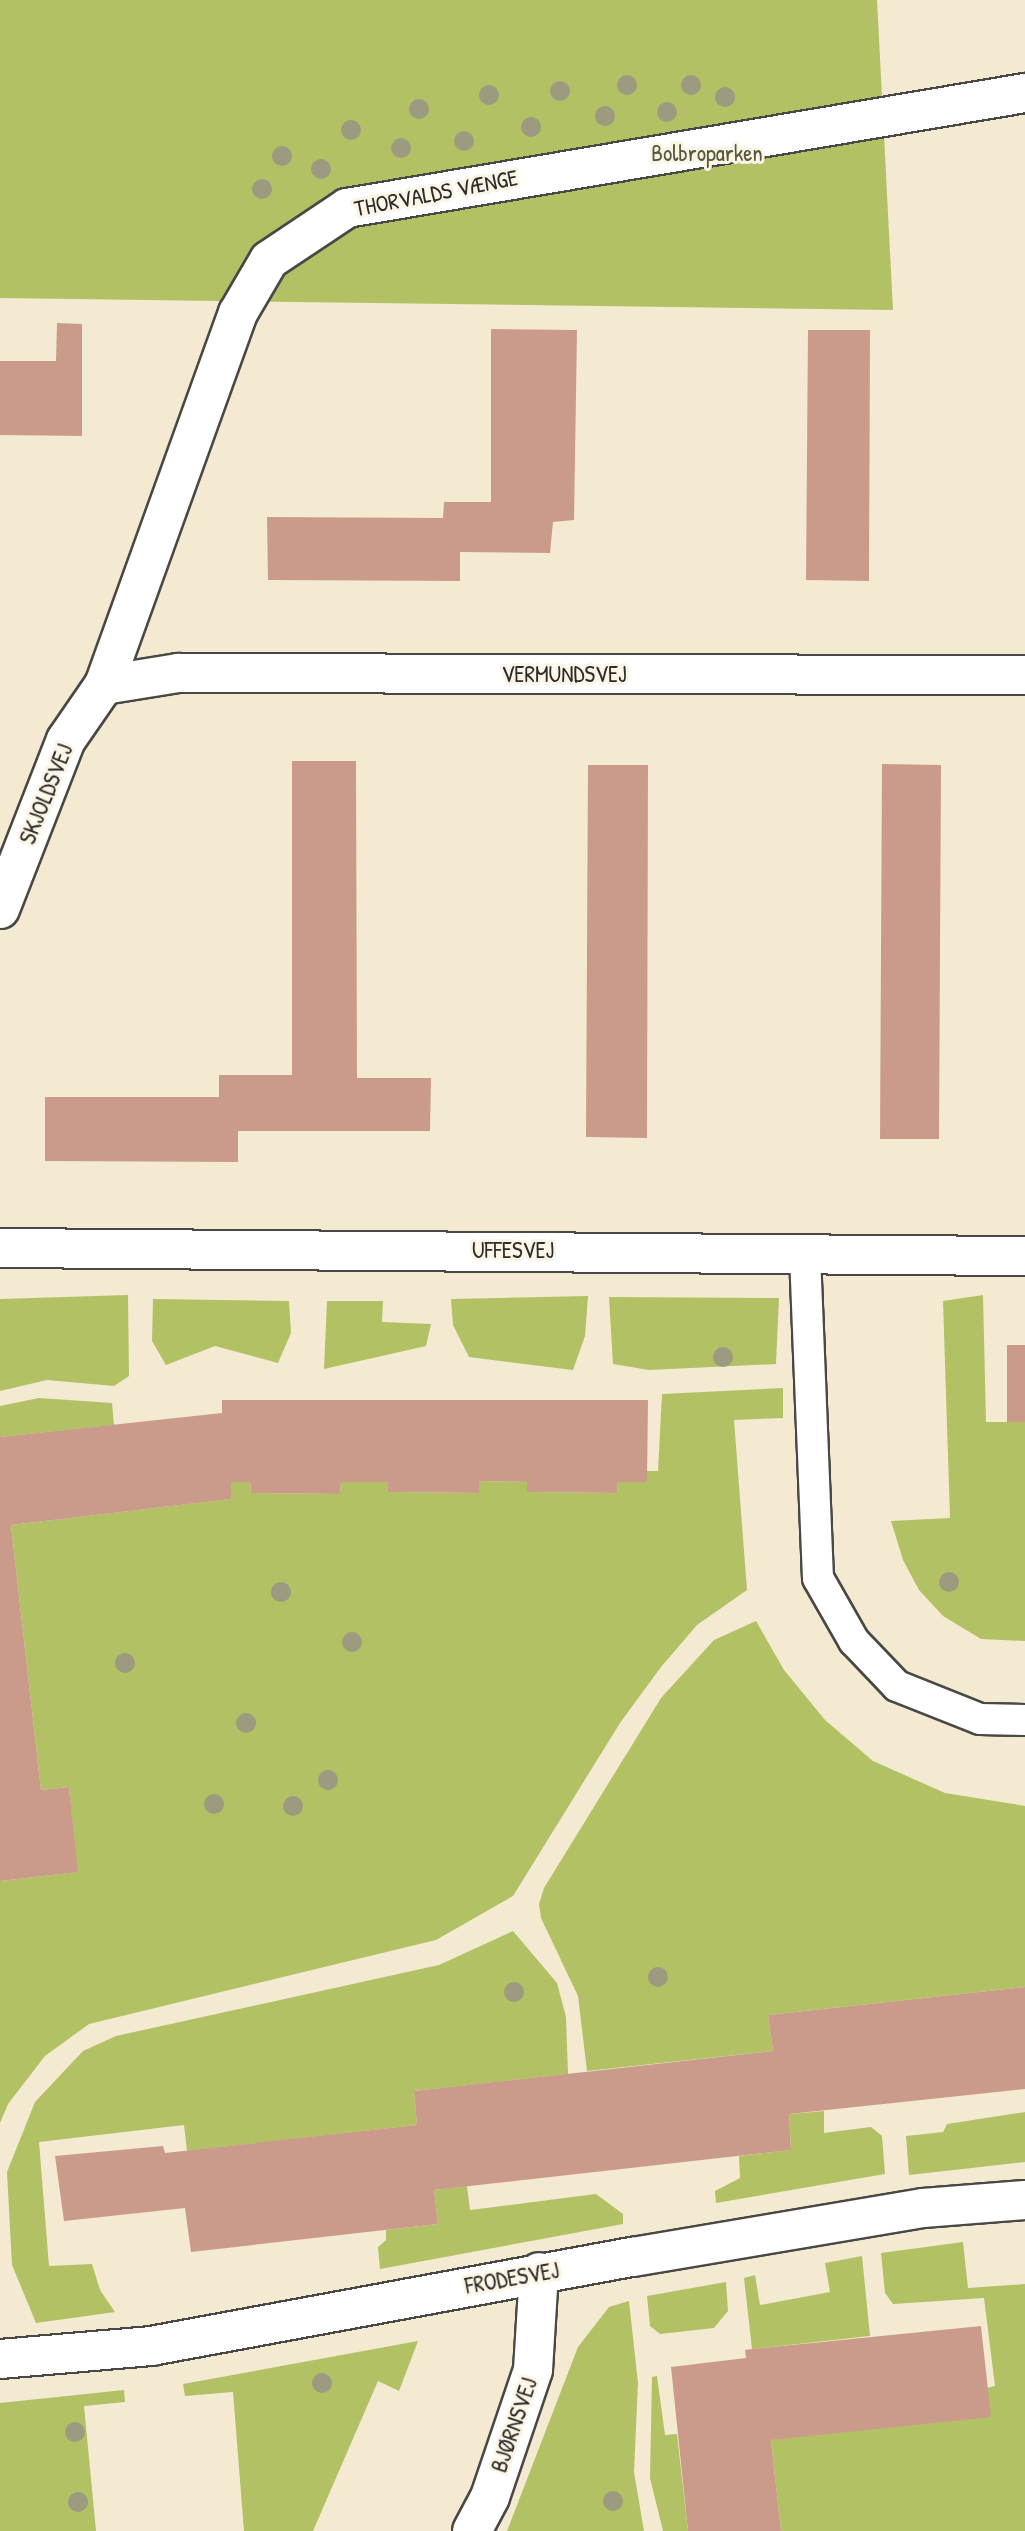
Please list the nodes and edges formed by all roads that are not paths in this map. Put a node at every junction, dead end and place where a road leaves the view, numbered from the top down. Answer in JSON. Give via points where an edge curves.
{"nodes":[{"id":1,"x":1025,"y":93,"type":"edge"},
{"id":2,"x":1025,"y":675,"type":"edge"},
{"id":3,"x":104,"y":685,"type":"junction"},
{"id":4,"x":0,"y":909,"type":"edge"},
{"id":5,"x":0,"y":1248,"type":"edge"},
{"id":6,"x":804,"y":1255,"type":"junction"},
{"id":7,"x":1025,"y":1256,"type":"edge"},
{"id":8,"x":1025,"y":1720,"type":"edge"},
{"id":9,"x":1025,"y":2200,"type":"edge"},
{"id":10,"x":539,"y":2272,"type":"junction"},
{"id":11,"x":0,"y":2359,"type":"edge"},
{"id":12,"x":472,"y":2531,"type":"edge"}],
"edges":[{"from":1,"to":3,"type":"street","name":"THORVALDS VÆNGE","via":[[347,208],[269,260],[239,313]]},
{"from":2,"to":3,"type":"street","name":"VERMUNDSVEJ","via":[[178,673]]},
{"from":3,"to":4,"type":"street","name":"SKJOLDSVEJ","via":[[66,740]]},
{"from":5,"to":6,"type":"street","name":"UFFESVEJ"},
{"from":6,"to":7,"type":"street","name":"UFFESVEJ"},
{"from":6,"to":8,"type":"lane","via":[[818,1578],[854,1641],[897,1686],[980,1719]]},
{"from":9,"to":10,"type":"street","name":"FRODESVEJ","via":[[923,2208]]},
{"from":10,"to":11,"type":"street","name":"FRODESVEJ","via":[[151,2346]]},
{"from":10,"to":12,"type":"street","name":"BJØRNSVEJ","via":[[533,2370],[490,2497]]}]}
